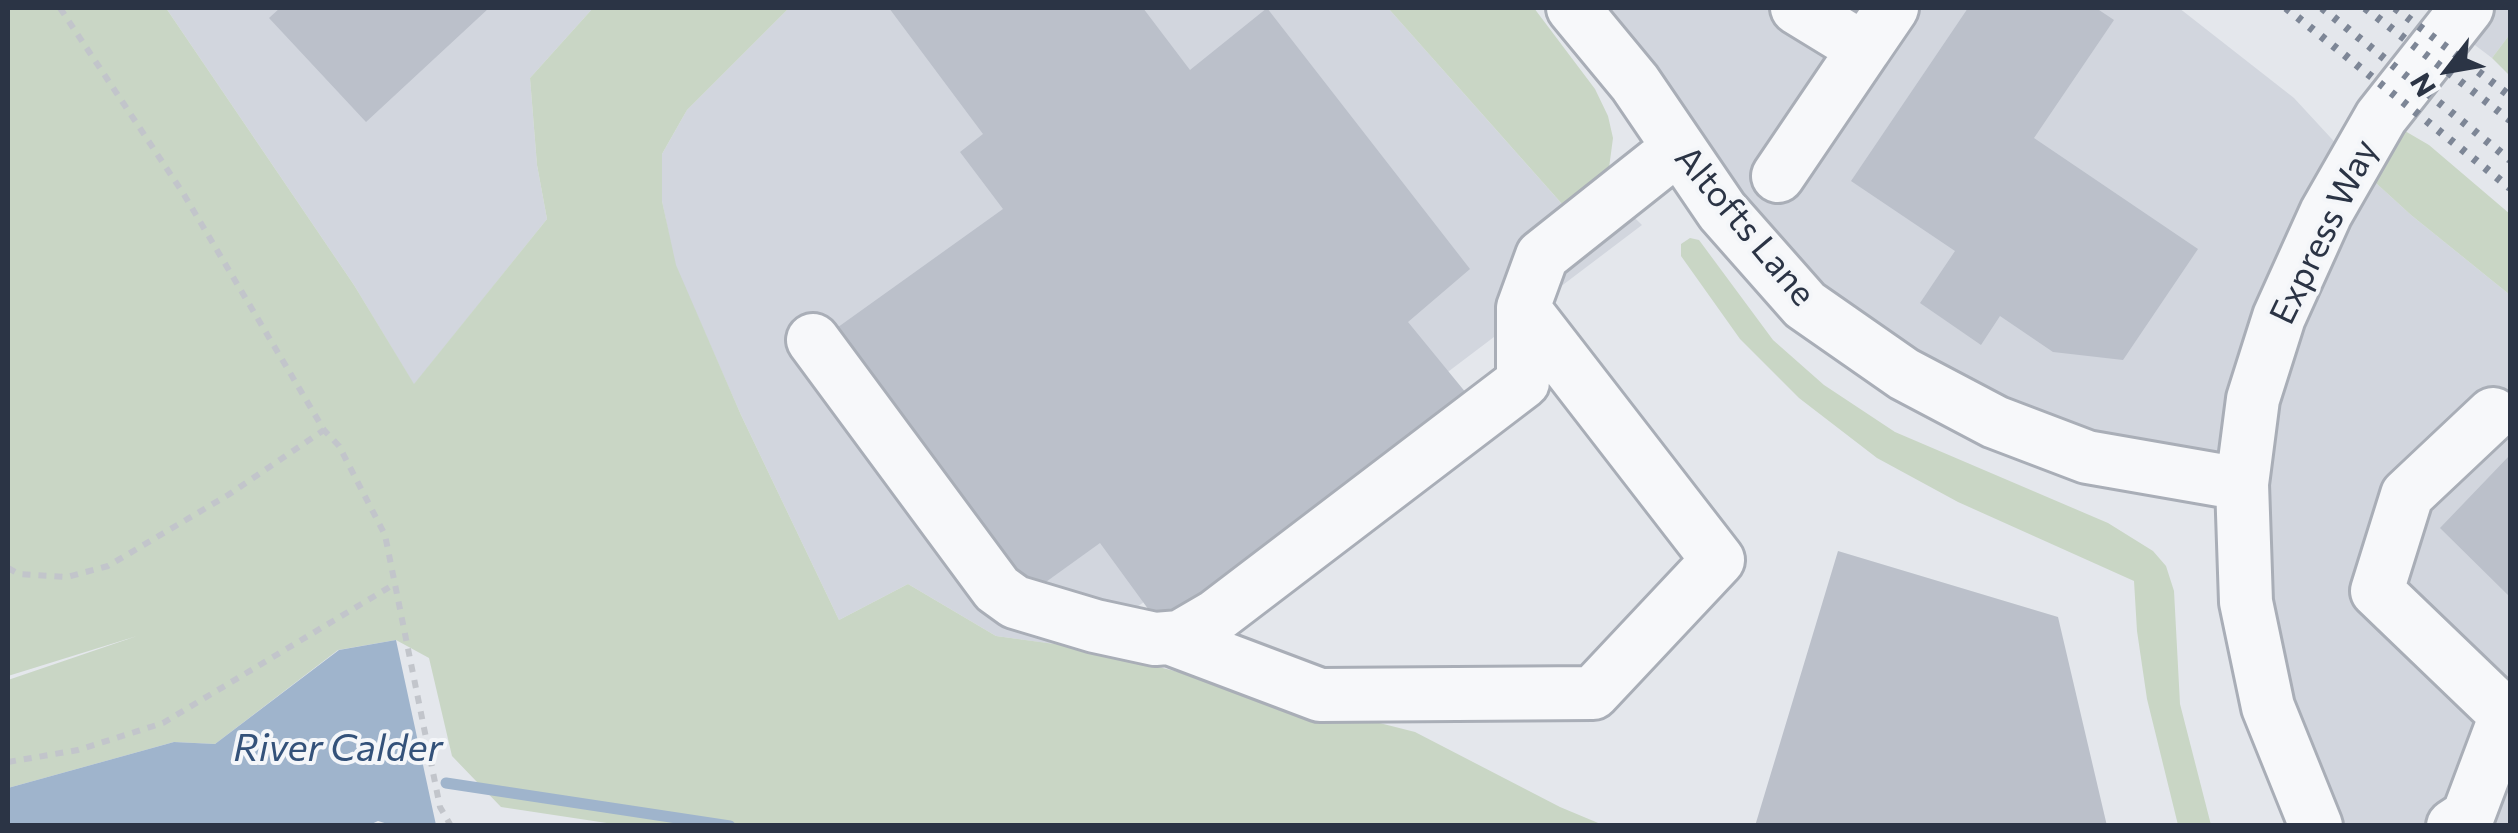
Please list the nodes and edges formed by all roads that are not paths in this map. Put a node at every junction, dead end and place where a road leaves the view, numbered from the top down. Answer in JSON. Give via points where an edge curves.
{"nodes":[{"id":1,"x":1573,"y":8,"type":"edge"},
{"id":2,"x":1796,"y":8,"type":"edge"},
{"id":3,"x":2467,"y":8,"type":"edge"},
{"id":4,"x":1878,"y":28,"type":"edge"},
{"id":5,"x":1678,"y":148,"type":"junction"},
{"id":6,"x":1778,"y":176,"type":"dead end"},
{"id":7,"x":1523,"y":308,"type":"junction"},
{"id":8,"x":813,"y":340,"type":"dead end"},
{"id":9,"x":2493,"y":414,"type":"dead end"},
{"id":10,"x":2242,"y":484,"type":"junction"},
{"id":11,"x":1169,"y":638,"type":"junction"},
{"id":12,"x":2508,"y":717,"type":"edge"},
{"id":13,"x":2316,"y":826,"type":"edge"},
{"id":14,"x":2453,"y":826,"type":"edge"}],
"edges":[{"from":1,"to":5,"type":"street","name":"Altofts Lane"},
{"from":2,"to":4,"type":"street"},
{"from":3,"to":10,"type":"street","name":"Express Way","via":[[2380,118],[2326,213],[2279,316],[2258,382]]},
{"from":4,"to":6,"type":"street"},
{"from":5,"to":7,"type":"street","via":[[1542,256]]},
{"from":5,"to":10,"type":"street","name":"Altofts Lane","via":[[1805,305],[1904,374],[1995,422],[2087,456]]},
{"from":7,"to":11,"type":"street","via":[[1523,382],[1216,616]]},
{"from":7,"to":11,"type":"street","via":[[1718,560],[1593,693],[1320,695]]},
{"from":8,"to":11,"type":"street","via":[[997,589],[1016,602],[1095,626]]},
{"from":9,"to":12,"type":"street","via":[[2407,495],[2377,591]]},
{"from":10,"to":13,"type":"street","name":"Express Way","via":[[2246,602],[2268,707]]},
{"from":12,"to":14,"type":"street","via":[[2468,816]]}]}
